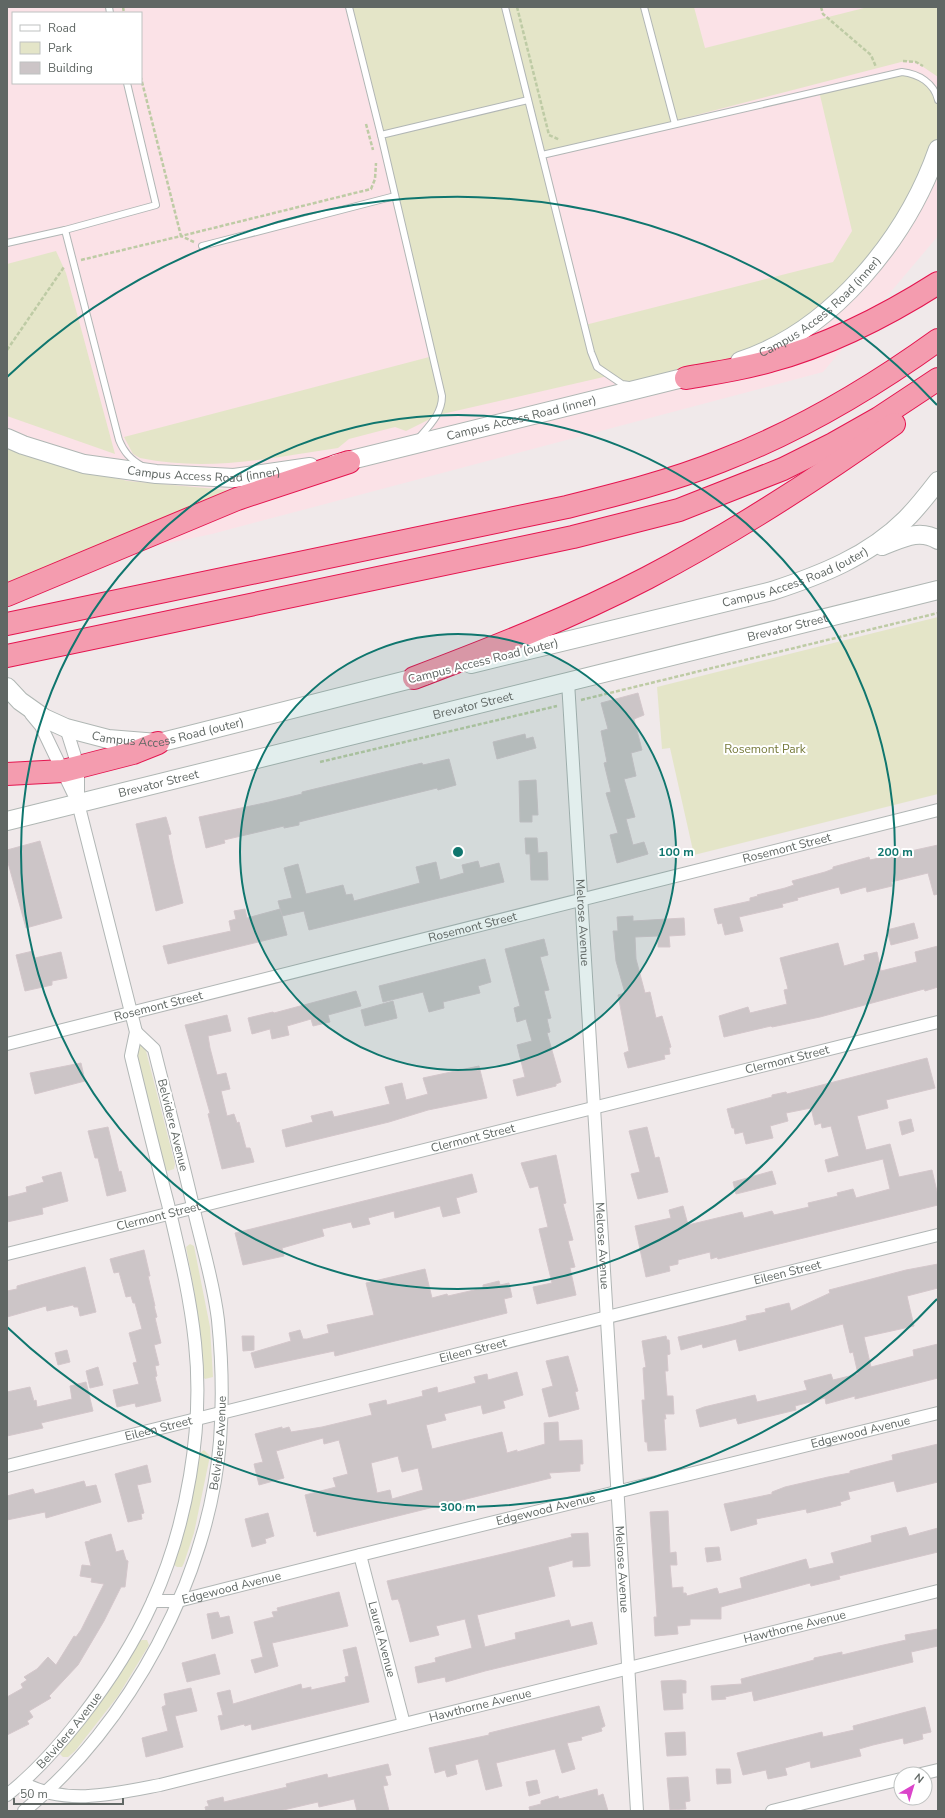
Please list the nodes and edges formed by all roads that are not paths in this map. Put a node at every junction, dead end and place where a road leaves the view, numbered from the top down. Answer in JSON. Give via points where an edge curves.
{"nodes":[{"id":1,"x":349,"y":7,"type":"edge"},
{"id":2,"x":505,"y":7,"type":"edge"},
{"id":3,"x":644,"y":7,"type":"edge"},
{"id":4,"x":127,"y":84,"type":"edge"},
{"id":5,"x":528,"y":100,"type":"junction"},
{"id":6,"x":938,"y":100,"type":"edge"},
{"id":7,"x":675,"y":124,"type":"junction"},
{"id":8,"x":381,"y":135,"type":"junction"},
{"id":9,"x":938,"y":149,"type":"edge"},
{"id":10,"x":542,"y":155,"type":"junction"},
{"id":11,"x":395,"y":196,"type":"junction"},
{"id":12,"x":65,"y":230,"type":"junction"},
{"id":13,"x":7,"y":243,"type":"edge"},
{"id":14,"x":202,"y":246,"type":"road end"},
{"id":15,"x":938,"y":283,"type":"edge"},
{"id":16,"x":938,"y":340,"type":"edge"},
{"id":17,"x":686,"y":378,"type":"junction"},
{"id":18,"x":938,"y":379,"type":"edge"},
{"id":19,"x":642,"y":389,"type":"junction"},
{"id":20,"x":938,"y":393,"type":"edge"},
{"id":21,"x":7,"y":438,"type":"edge"},
{"id":22,"x":412,"y":446,"type":"junction"},
{"id":23,"x":349,"y":462,"type":"junction"},
{"id":24,"x":156,"y":474,"type":"junction"},
{"id":25,"x":938,"y":481,"type":"edge"},
{"id":26,"x":938,"y":540,"type":"edge"},
{"id":27,"x":860,"y":554,"type":"junction"},
{"id":28,"x":938,"y":590,"type":"edge"},
{"id":29,"x":7,"y":595,"type":"edge"},
{"id":30,"x":7,"y":624,"type":"edge"},
{"id":31,"x":7,"y":656,"type":"edge"},
{"id":32,"x":414,"y":678,"type":"junction"},
{"id":33,"x":568,"y":682,"type":"junction"},
{"id":34,"x":7,"y":687,"type":"edge"},
{"id":35,"x":20,"y":701,"type":"junction"},
{"id":36,"x":66,"y":728,"type":"junction"},
{"id":37,"x":158,"y":743,"type":"junction"},
{"id":38,"x":70,"y":768,"type":"junction"},
{"id":39,"x":7,"y":774,"type":"edge"},
{"id":40,"x":78,"y":803,"type":"junction"},
{"id":41,"x":938,"y":810,"type":"edge"},
{"id":42,"x":7,"y":821,"type":"edge"},
{"id":43,"x":582,"y":898,"type":"junction"},
{"id":44,"x":131,"y":1014,"type":"junction"},
{"id":45,"x":938,"y":1022,"type":"edge"},
{"id":46,"x":136,"y":1032,"type":"junction"},
{"id":47,"x":7,"y":1044,"type":"edge"},
{"id":48,"x":593,"y":1108,"type":"junction"},
{"id":49,"x":194,"y":1207,"type":"junction"},
{"id":50,"x":170,"y":1213,"type":"junction"},
{"id":51,"x":938,"y":1235,"type":"edge"},
{"id":52,"x":7,"y":1254,"type":"edge"},
{"id":53,"x":607,"y":1317,"type":"junction"},
{"id":54,"x":221,"y":1413,"type":"junction"},
{"id":55,"x":938,"y":1414,"type":"edge"},
{"id":56,"x":196,"y":1420,"type":"junction"},
{"id":57,"x":7,"y":1466,"type":"edge"},
{"id":58,"x":617,"y":1493,"type":"junction"},
{"id":59,"x":360,"y":1555,"type":"junction"},
{"id":60,"x":938,"y":1591,"type":"edge"},
{"id":61,"x":153,"y":1601,"type":"junction"},
{"id":62,"x":178,"y":1601,"type":"junction"},
{"id":63,"x":628,"y":1668,"type":"junction"},
{"id":64,"x":404,"y":1724,"type":"junction"},
{"id":65,"x":893,"y":1781,"type":"edge"},
{"id":66,"x":23,"y":1783,"type":"junction"},
{"id":67,"x":45,"y":1793,"type":"junction"},
{"id":68,"x":7,"y":1795,"type":"edge"},
{"id":69,"x":24,"y":1811,"type":"edge"},
{"id":70,"x":637,"y":1811,"type":"edge"},
{"id":71,"x":772,"y":1811,"type":"edge"}],
"edges":[{"from":1,"to":8,"type":"lane"},
{"from":2,"to":5,"type":"lane"},
{"from":3,"to":7,"type":"lane"},
{"from":4,"to":12,"type":"lane","via":[[156,205]]},
{"from":5,"to":8,"type":"lane"},
{"from":5,"to":10,"type":"lane"},
{"from":6,"to":7,"type":"lane","via":[[936,91],[926,81],[913,73],[902,72]]},
{"from":7,"to":10,"type":"lane"},
{"from":8,"to":11,"type":"lane"},
{"from":9,"to":17,"type":"street","name":"Campus Access Road (inner)","via":[[919,197],[883,254],[822,316],[789,338],[752,357]]},
{"from":10,"to":19,"type":"lane","via":[[591,352],[597,367],[622,384]]},
{"from":11,"to":14,"type":"lane"},
{"from":11,"to":22,"type":"lane","via":[[442,396],[442,406],[438,415]]},
{"from":12,"to":13,"type":"lane"},
{"from":12,"to":24,"type":"lane","via":[[119,440],[123,450],[132,460]]},
{"from":15,"to":17,"type":"highway","via":[[874,319],[798,352],[744,368]]},
{"from":16,"to":30,"type":"highway","via":[[863,391],[820,416],[771,440],[671,479],[567,507]]},
{"from":17,"to":19,"type":"street","name":"Campus Access Road (inner)"},
{"from":18,"to":31,"type":"highway","via":[[879,418],[833,444],[783,469],[679,510],[573,537]]},
{"from":19,"to":22,"type":"street","name":"Campus Access Road (inner)"},
{"from":20,"to":32,"type":"highway","via":[[792,494],[683,558],[622,591],[571,614]]},
{"from":21,"to":24,"type":"street","name":"Campus Access Road (inner)","via":[[84,464]]},
{"from":22,"to":23,"type":"street","name":"Campus Access Road (inner)"},
{"from":23,"to":24,"type":"street","name":"Campus Access Road (inner)","via":[[234,478]]},
{"from":23,"to":29,"type":"highway","via":[[237,499]]},
{"from":25,"to":27,"type":"street","name":"Campus Access Road (outer)","via":[[906,519],[885,538]]},
{"from":26,"to":27,"type":"street","via":[[932,536],[912,534]]},
{"from":27,"to":32,"type":"street","name":"Campus Access Road (outer)","via":[[829,571],[772,591]]},
{"from":28,"to":33,"type":"street","name":"Brevator Street"},
{"from":32,"to":37,"type":"street","name":"Campus Access Road (outer)"},
{"from":33,"to":40,"type":"street","name":"Brevator Street"},
{"from":33,"to":43,"type":"street","name":"Melrose Avenue"},
{"from":34,"to":35,"type":"street","name":"Campus Access Road (outer)"},
{"from":35,"to":36,"type":"street","name":"Campus Access Road (outer)","via":[[44,718]]},
{"from":35,"to":38,"type":"street","name":"Belvidere Avenue"},
{"from":36,"to":37,"type":"street","name":"Campus Access Road (outer)","via":[[108,739]]},
{"from":36,"to":38,"type":"street","name":"Belvidere Avenue"},
{"from":37,"to":38,"type":"highway","via":[[133,753]]},
{"from":38,"to":39,"type":"highway"},
{"from":38,"to":40,"type":"street","name":"Belvidere Avenue"},
{"from":40,"to":42,"type":"street","name":"Brevator Street"},
{"from":40,"to":44,"type":"street","name":"Belvidere Avenue"},
{"from":41,"to":43,"type":"street","name":"Rosemont Street"},
{"from":43,"to":44,"type":"street","name":"Rosemont Street"},
{"from":43,"to":48,"type":"street","name":"Melrose Avenue"},
{"from":44,"to":46,"type":"street","name":"Belvidere Avenue"},
{"from":44,"to":47,"type":"street","name":"Rosemont Street"},
{"from":45,"to":48,"type":"street","name":"Clermont Street"},
{"from":46,"to":49,"type":"street","name":"Belvidere Avenue","via":[[154,1049]]},
{"from":46,"to":50,"type":"street","name":"Belvidere Avenue","via":[[131,1056]]},
{"from":48,"to":49,"type":"street","name":"Clermont Street"},
{"from":48,"to":53,"type":"street","name":"Melrose Avenue"},
{"from":49,"to":50,"type":"street","name":"Clermont Street"},
{"from":49,"to":54,"type":"street","name":"Belvidere Avenue","via":[[218,1318]]},
{"from":50,"to":52,"type":"street","name":"Clermont Street"},
{"from":50,"to":56,"type":"street","name":"Belvidere Avenue","via":[[188,1288],[196,1344]]},
{"from":51,"to":53,"type":"street","name":"Eileen Street"},
{"from":53,"to":54,"type":"street","name":"Eileen Street"},
{"from":53,"to":58,"type":"street","name":"Melrose Avenue"},
{"from":54,"to":56,"type":"street","name":"Eileen Street"},
{"from":54,"to":62,"type":"street","name":"Belvidere Avenue","via":[[220,1442],[206,1517]]},
{"from":55,"to":58,"type":"street","name":"Edgewood Avenue"},
{"from":56,"to":57,"type":"street","name":"Eileen Street"},
{"from":56,"to":61,"type":"street","name":"Belvidere Avenue","via":[[194,1445],[177,1534]]},
{"from":58,"to":59,"type":"street","name":"Edgewood Avenue"},
{"from":58,"to":63,"type":"street","name":"Melrose Avenue"},
{"from":59,"to":62,"type":"street","name":"Edgewood Avenue"},
{"from":59,"to":64,"type":"street","name":"Laurel Avenue"},
{"from":60,"to":63,"type":"street","name":"Hawthorne Avenue"},
{"from":61,"to":62,"type":"street","name":"Edgewood Avenue"},
{"from":61,"to":66,"type":"street","name":"Belvidere Avenue","via":[[126,1653],[105,1686],[70,1731]]},
{"from":62,"to":67,"type":"street","name":"Belvidere Avenue","via":[[154,1650],[122,1704],[76,1762]]},
{"from":63,"to":64,"type":"street","name":"Hawthorne Avenue"},
{"from":63,"to":70,"type":"street","name":"Melrose Avenue"},
{"from":64,"to":67,"type":"street","name":"Hawthorne Avenue","via":[[160,1785],[108,1795],[78,1797]]},
{"from":65,"to":71,"type":"street"},
{"from":66,"to":67,"type":"street","name":"Hawthorne Avenue"},
{"from":66,"to":68,"type":"street","name":"Belvidere Avenue"},
{"from":67,"to":69,"type":"street","name":"Belvidere Avenue"}]}
